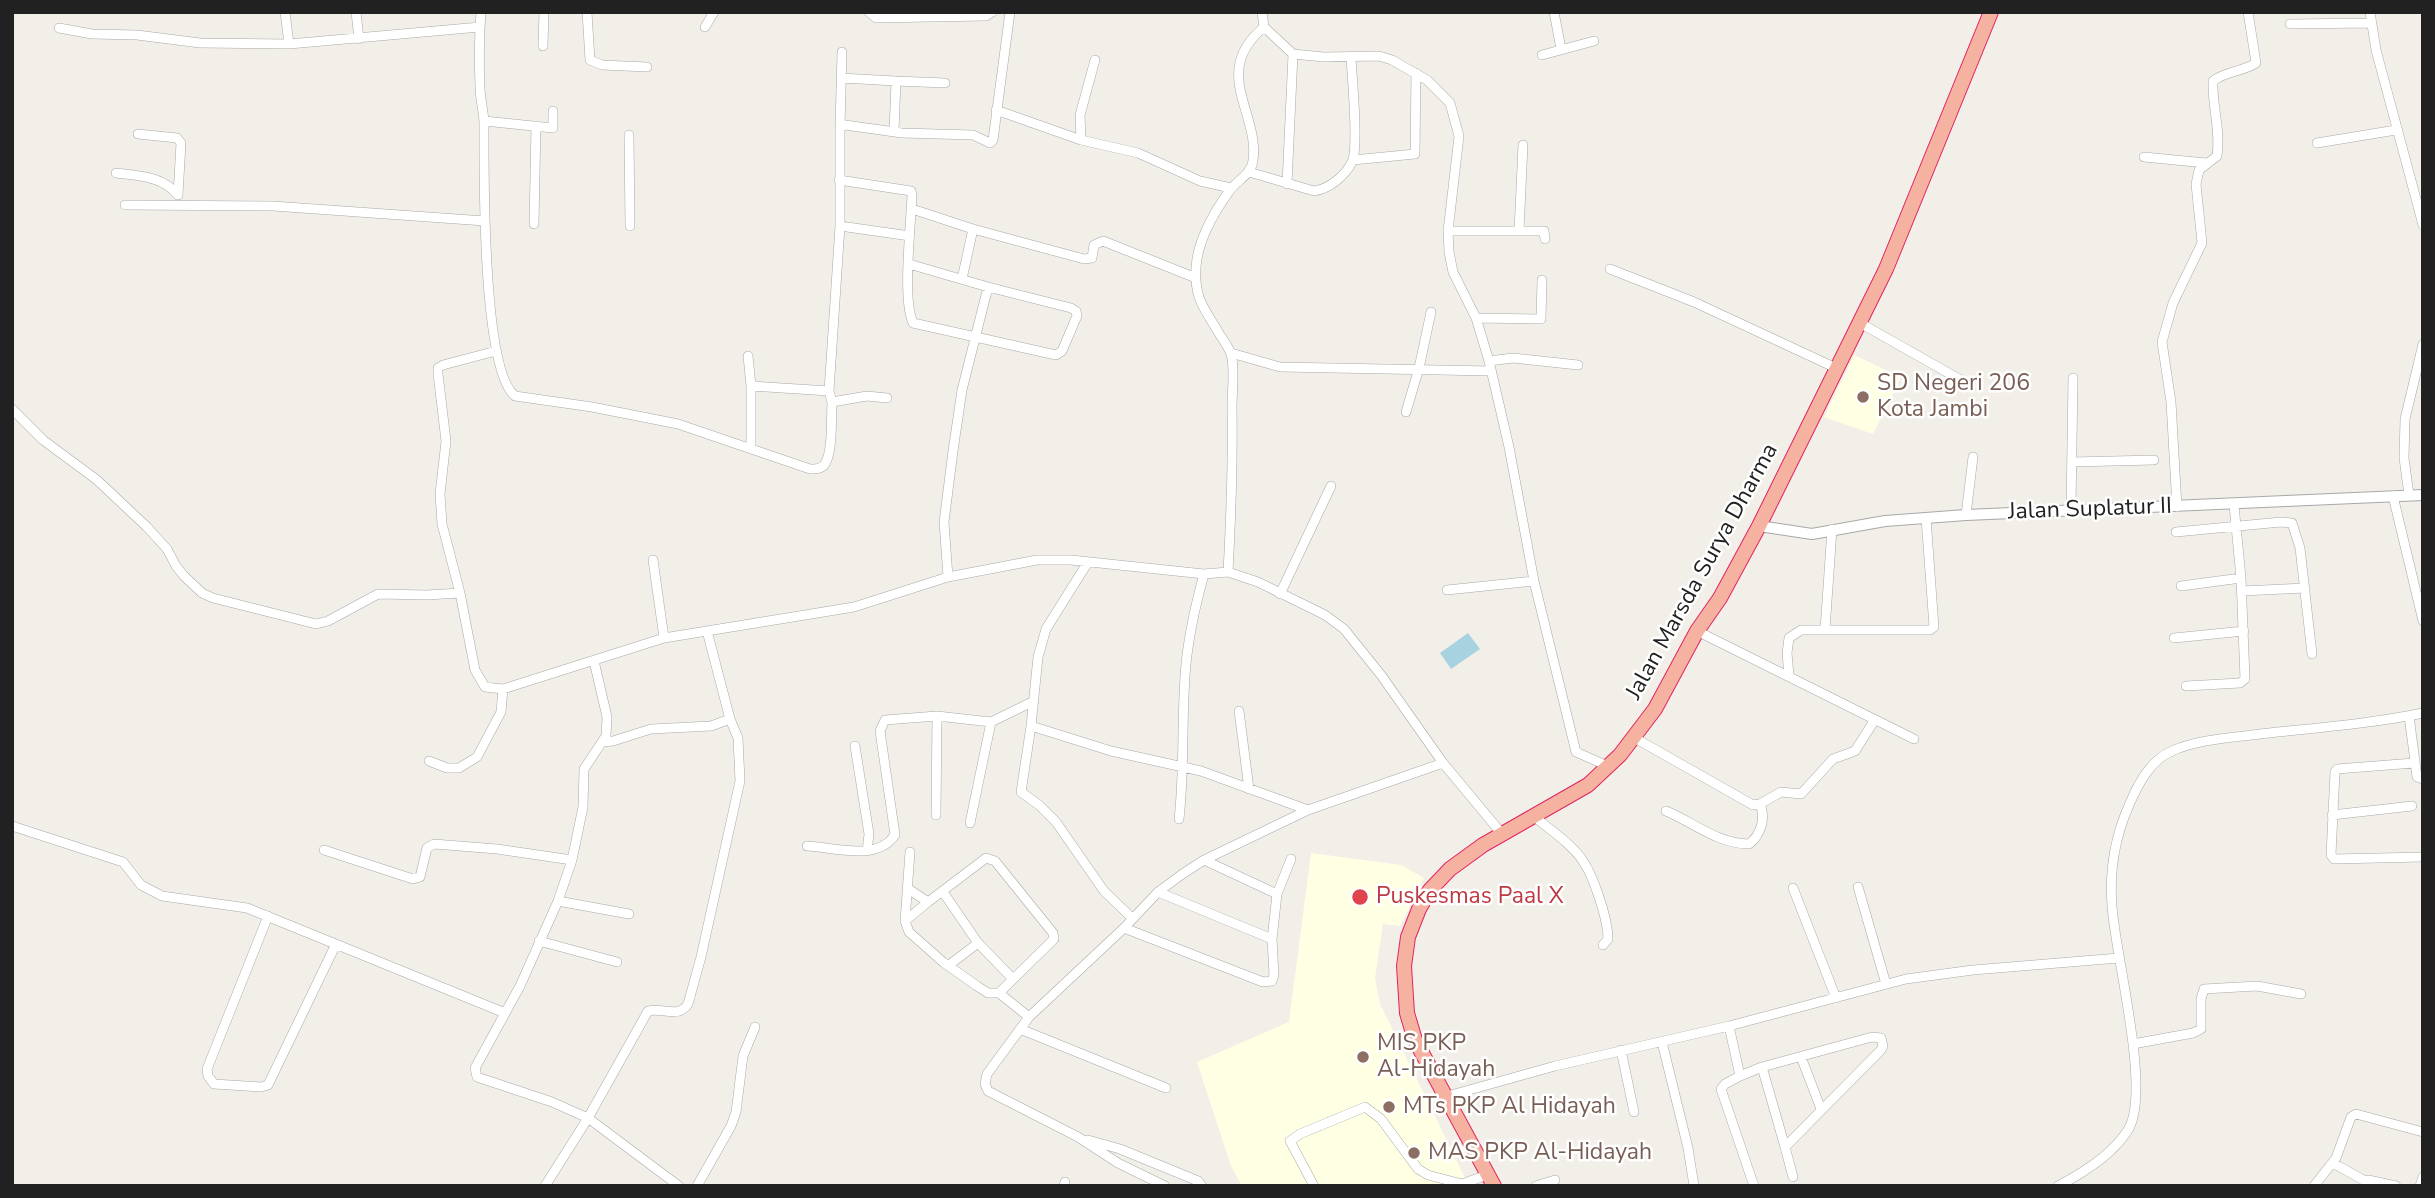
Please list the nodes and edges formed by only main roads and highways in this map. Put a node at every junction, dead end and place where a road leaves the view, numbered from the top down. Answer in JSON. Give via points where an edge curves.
{"nodes":[{"id":1,"x":1991,"y":12,"type":"edge"},
{"id":2,"x":1491,"y":1180,"type":"edge"}],
"edges":[{"from":1,"to":2,"type":"highway","name":"Jalan Marsda Surya Dharma","via":[[1886,270],[1759,526],[1654,709],[1588,785],[1450,869],[1419,909],[1408,937],[1404,966],[1407,1013],[1415,1040]]}]}
